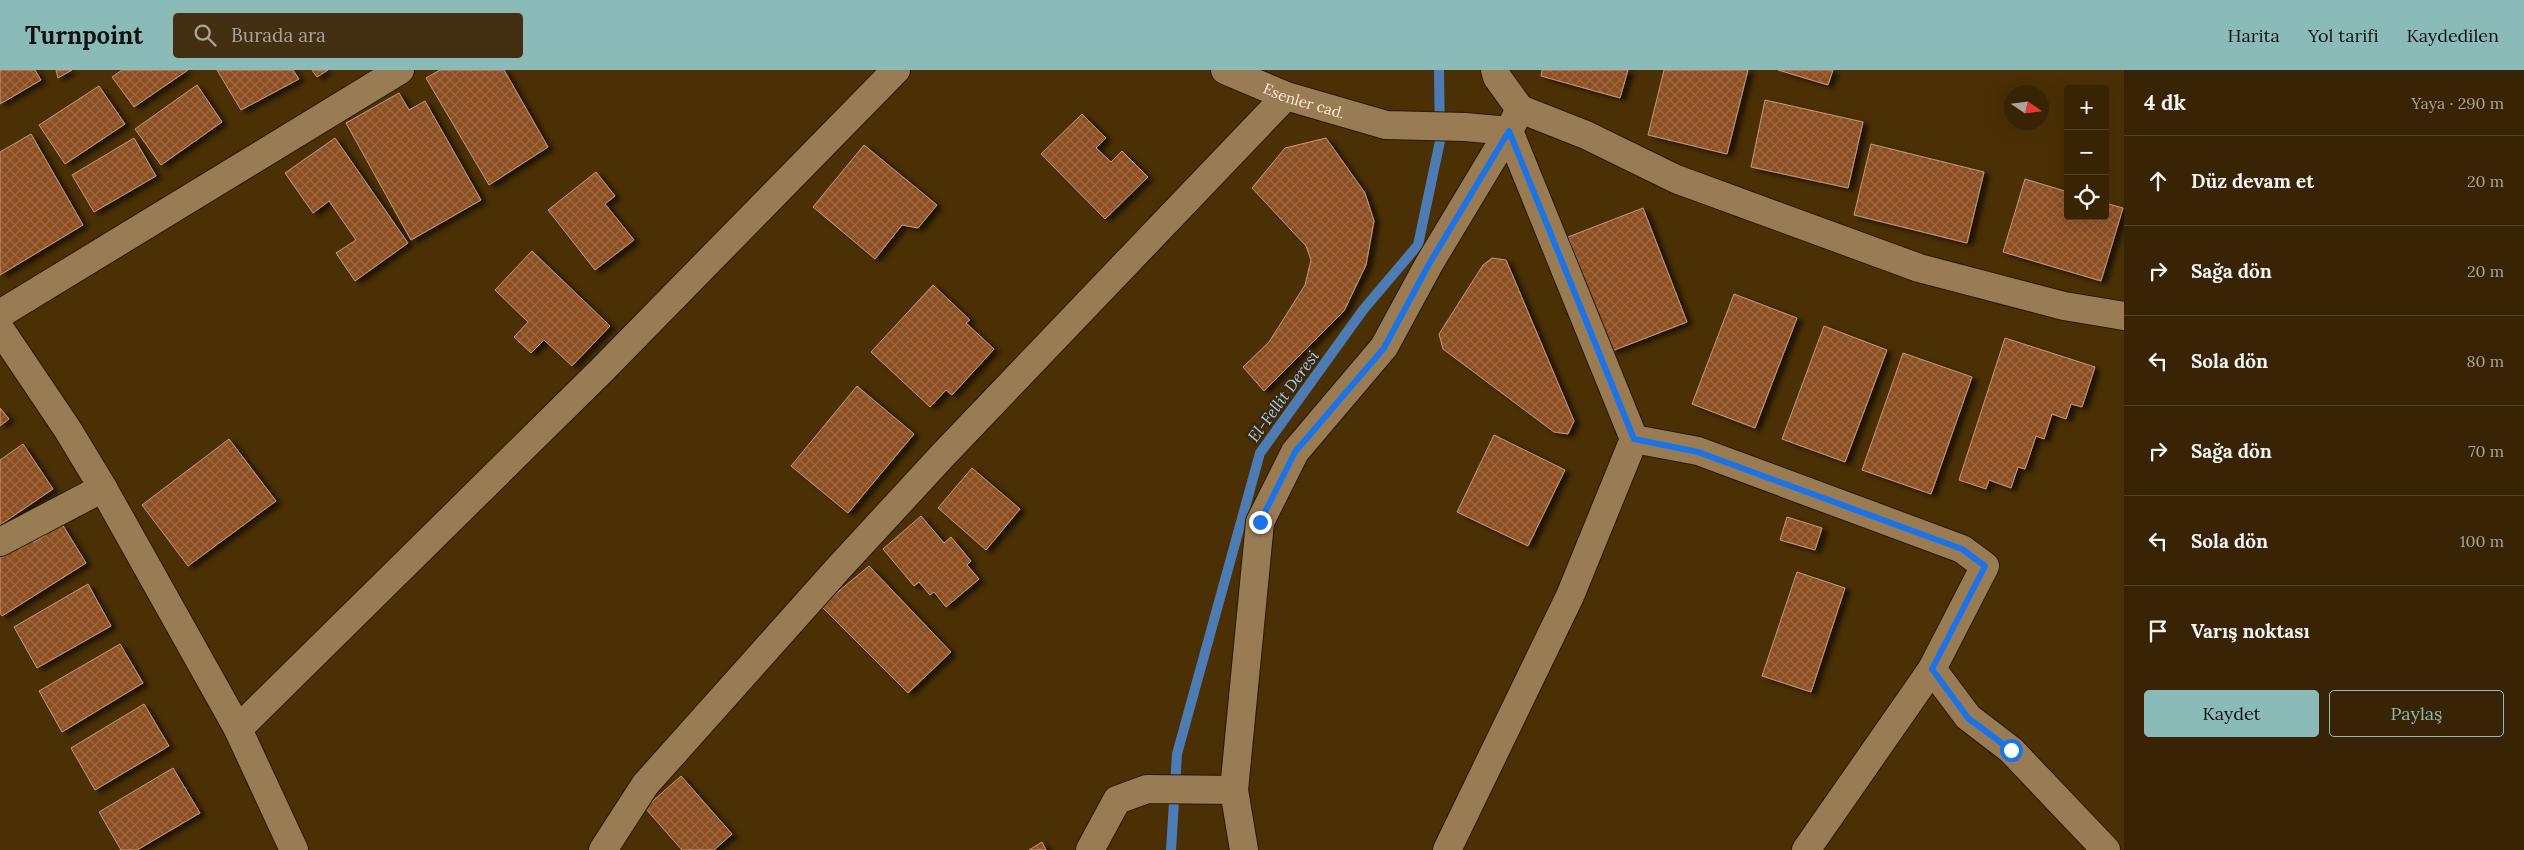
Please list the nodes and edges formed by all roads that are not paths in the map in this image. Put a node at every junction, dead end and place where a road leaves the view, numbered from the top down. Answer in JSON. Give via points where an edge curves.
{"nodes":[{"id":1,"x":400,"y":70,"type":"edge"},
{"id":2,"x":896,"y":70,"type":"edge"},
{"id":3,"x":1225,"y":70,"type":"edge"},
{"id":4,"x":1496,"y":70,"type":"edge"},
{"id":5,"x":1286,"y":96,"type":"junction"},
{"id":6,"x":1514,"y":120,"type":"junction"},
{"id":7,"x":0,"y":314,"type":"edge"},
{"id":8,"x":2124,"y":316,"type":"edge"},
{"id":9,"x":0,"y":329,"type":"edge"},
{"id":10,"x":1634,"y":439,"type":"junction"},
{"id":11,"x":103,"y":488,"type":"junction"},
{"id":12,"x":0,"y":542,"type":"edge"},
{"id":13,"x":1932,"y":669,"type":"junction"},
{"id":14,"x":238,"y":729,"type":"junction"},
{"id":15,"x":1234,"y":790,"type":"junction"},
{"id":16,"x":294,"y":850,"type":"edge"},
{"id":17,"x":603,"y":850,"type":"edge"},
{"id":18,"x":1090,"y":850,"type":"edge"},
{"id":19,"x":1244,"y":850,"type":"edge"},
{"id":20,"x":1447,"y":850,"type":"edge"},
{"id":21,"x":1806,"y":850,"type":"edge"},
{"id":22,"x":2106,"y":850,"type":"edge"}],
"edges":[{"from":1,"to":7,"type":"street"},
{"from":2,"to":14,"type":"street","via":[[602,370]]},
{"from":3,"to":5,"type":"street","name":"Esenler cad."},
{"from":4,"to":6,"type":"street"},
{"from":5,"to":6,"type":"street","name":"Esenler cad.","via":[[1386,126],[1465,127]]},
{"from":5,"to":17,"type":"street","via":[[949,448],[830,578],[645,785]]},
{"from":6,"to":8,"type":"street","name":"Esenler cad.","via":[[1586,135],[1676,179],[1920,268],[2064,306]]},
{"from":6,"to":10,"type":"street"},
{"from":6,"to":15,"type":"street","via":[[1429,264],[1384,348],[1295,452],[1260,522]]},
{"from":9,"to":11,"type":"street"},
{"from":10,"to":13,"type":"street","via":[[1707,455],[1962,549],[1985,566]]},
{"from":10,"to":20,"type":"street","via":[[1570,596]]},
{"from":11,"to":12,"type":"street"},
{"from":11,"to":14,"type":"street"},
{"from":13,"to":21,"type":"street"},
{"from":13,"to":22,"type":"street","via":[[1968,718],[2011,750]]},
{"from":14,"to":16,"type":"street"},
{"from":15,"to":18,"type":"street","via":[[1147,789],[1117,800]]},
{"from":15,"to":19,"type":"street"}]}
